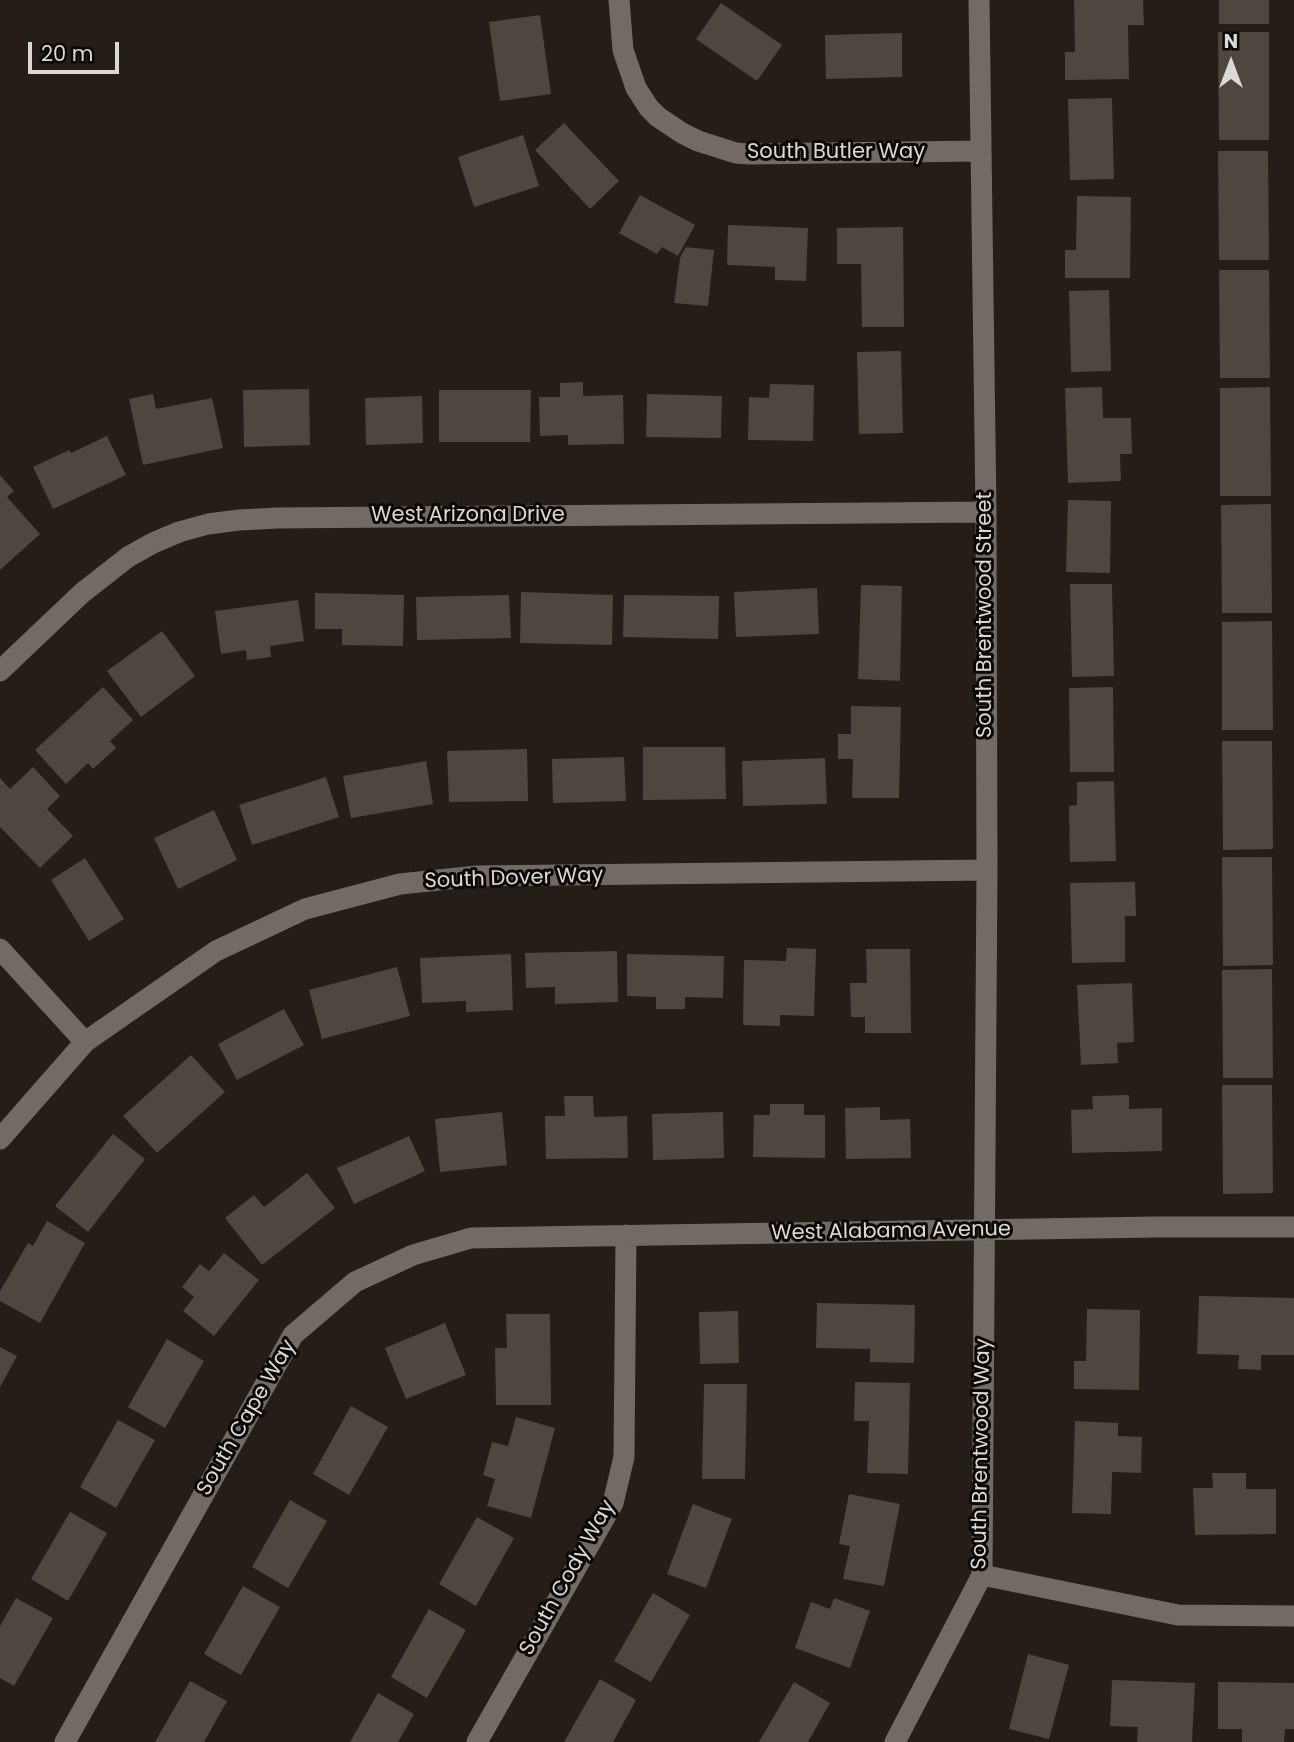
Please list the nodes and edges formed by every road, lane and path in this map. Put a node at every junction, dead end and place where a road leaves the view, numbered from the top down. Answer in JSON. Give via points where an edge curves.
{"nodes":[{"id":1,"x":619,"y":0,"type":"edge"},
{"id":2,"x":979,"y":0,"type":"edge"},
{"id":3,"x":981,"y":151,"type":"junction"},
{"id":4,"x":986,"y":512,"type":"junction"},
{"id":5,"x":0,"y":671,"type":"edge"},
{"id":6,"x":987,"y":870,"type":"junction"},
{"id":7,"x":0,"y":949,"type":"edge"},
{"id":8,"x":85,"y":1042,"type":"junction"},
{"id":9,"x":0,"y":1139,"type":"edge"},
{"id":10,"x":1294,"y":1227,"type":"edge"},
{"id":11,"x":985,"y":1230,"type":"junction"},
{"id":12,"x":625,"y":1236,"type":"junction"},
{"id":13,"x":982,"y":1575,"type":"junction"},
{"id":14,"x":1294,"y":1616,"type":"edge"},
{"id":15,"x":65,"y":1742,"type":"edge"},
{"id":16,"x":477,"y":1742,"type":"edge"},
{"id":17,"x":895,"y":1742,"type":"edge"}],
"edges":[{"from":1,"to":3,"type":"street","name":"South Butler Way","via":[[623,50],[636,88],[658,117],[698,141],[749,154]]},
{"from":2,"to":3,"type":"street","name":"South Brentwood Street"},
{"from":3,"to":4,"type":"street","name":"South Brentwood Street"},
{"from":4,"to":5,"type":"street","name":"West Arizona Drive","via":[[278,518],[208,524],[153,542],[128,557],[82,593]]},
{"from":4,"to":6,"type":"street","name":"South Brentwood Street"},
{"from":6,"to":8,"type":"street","name":"South Dover Way","via":[[477,876],[400,884],[305,909],[216,951]]},
{"from":6,"to":11,"type":"street","name":"South Brentwood Street"},
{"from":7,"to":8,"type":"street"},
{"from":8,"to":9,"type":"street","name":"South Dover Way"},
{"from":10,"to":11,"type":"street","name":"West Alabama Avenue"},
{"from":11,"to":12,"type":"street","name":"West Alabama Avenue"},
{"from":11,"to":13,"type":"street","name":"South Brentwood Way"},
{"from":12,"to":15,"type":"street","name":"South Cape Way","via":[[471,1238],[413,1255],[355,1282],[293,1335]]},
{"from":12,"to":16,"type":"street","name":"South Cody Way","via":[[624,1457],[613,1503]]},
{"from":13,"to":14,"type":"street","via":[[1178,1615]]},
{"from":13,"to":17,"type":"street","name":"South Brentwood Way"}]}
